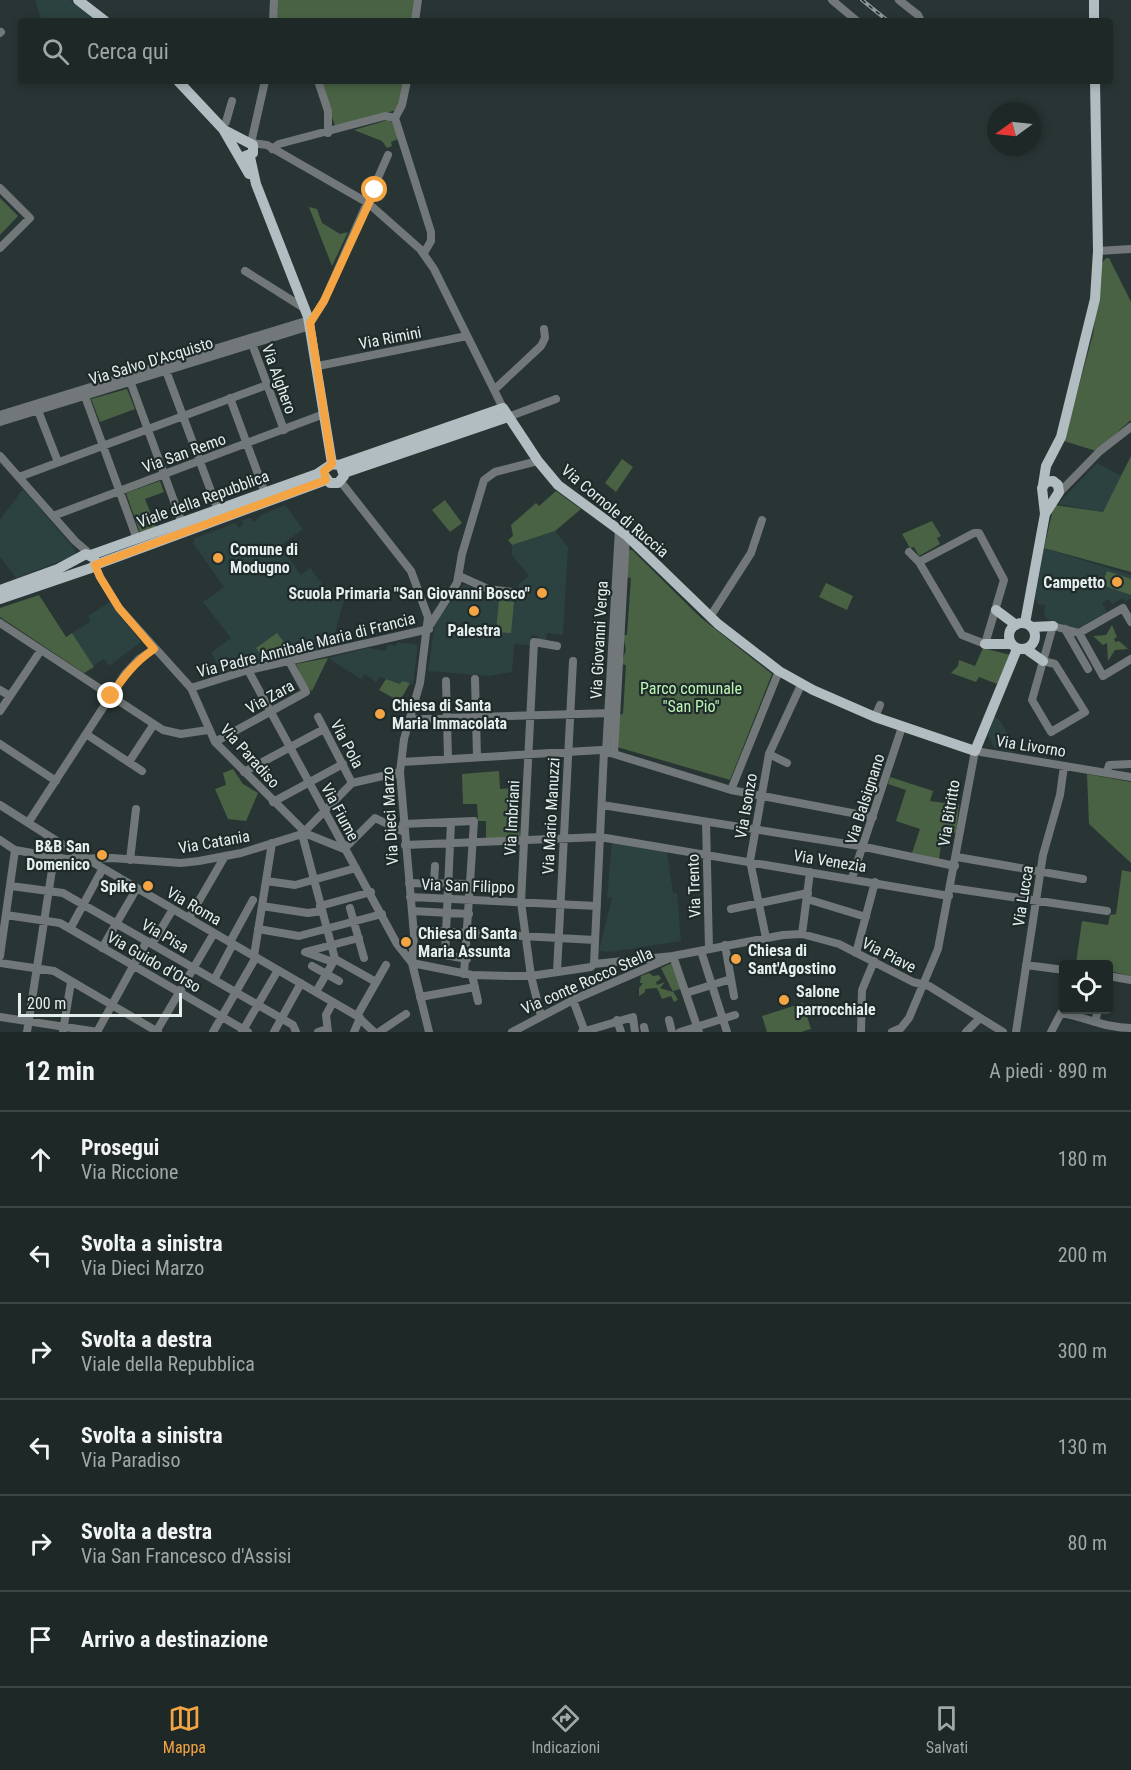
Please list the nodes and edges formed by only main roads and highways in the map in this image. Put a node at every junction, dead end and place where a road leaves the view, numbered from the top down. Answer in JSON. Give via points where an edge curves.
{"nodes":[{"id":1,"x":78,"y":0,"type":"edge"},
{"id":2,"x":1094,"y":0,"type":"edge"},
{"id":3,"x":101,"y":18,"type":"edge"},
{"id":4,"x":1094,"y":18,"type":"edge"},
{"id":5,"x":181,"y":84,"type":"edge"},
{"id":6,"x":1095,"y":84,"type":"edge"},
{"id":7,"x":506,"y":413,"type":"joint"},
{"id":8,"x":334,"y":473,"type":"junction"},
{"id":9,"x":87,"y":561,"type":"junction"},
{"id":10,"x":0,"y":590,"type":"edge"},
{"id":11,"x":0,"y":599,"type":"edge"},
{"id":12,"x":996,"y":610,"type":"road end"},
{"id":13,"x":1024,"y":625,"type":"junction"},
{"id":14,"x":1053,"y":626,"type":"road end"},
{"id":15,"x":985,"y":644,"type":"road end"},
{"id":16,"x":1018,"y":647,"type":"junction"},
{"id":17,"x":1043,"y":661,"type":"road end"},
{"id":18,"x":975,"y":751,"type":"joint"}],
"edges":[{"from":1,"to":3,"type":"main road"},
{"from":2,"to":4,"type":"main road"},
{"from":5,"to":8,"type":"main road","name":"Via Dieci Marzo","via":[[246,150],[309,319]]},
{"from":6,"to":13,"type":"main road","via":[[1095,299],[1061,437],[1049,459],[1052,489]]},
{"from":7,"to":8,"type":"main road","name":"Viale della Repubblica"},
{"from":7,"to":18,"type":"main road","name":"Via Cornole di Ruccia","via":[[558,485],[622,532],[710,617],[779,671],[801,685],[875,717]]},
{"from":8,"to":9,"type":"main road","name":"Viale della Repubblica"},
{"from":8,"to":9,"type":"main road","name":"Viale della Repubblica","via":[[265,493]]},
{"from":9,"to":10,"type":"main road","name":"Viale della Repubblica"},
{"from":9,"to":11,"type":"main road","name":"Viale della Repubblica"},
{"from":12,"to":13,"type":"main road"},
{"from":13,"to":14,"type":"main road"},
{"from":13,"to":16,"type":"main road","via":[[1009,635]]},
{"from":13,"to":16,"type":"main road","via":[[1035,640]]},
{"from":15,"to":16,"type":"main road"},
{"from":16,"to":17,"type":"main road"},
{"from":16,"to":18,"type":"main road","name":"Via Bitritto"}]}
